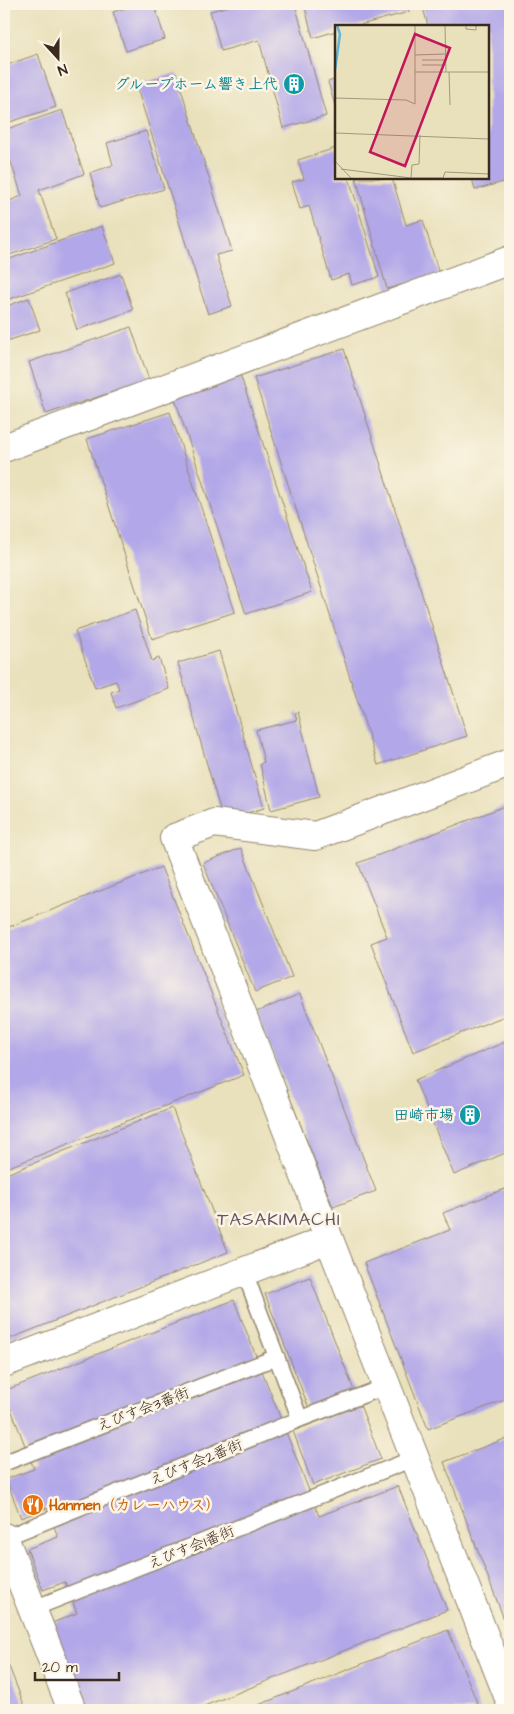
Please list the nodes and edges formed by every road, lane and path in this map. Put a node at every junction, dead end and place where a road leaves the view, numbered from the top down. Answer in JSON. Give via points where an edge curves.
{"nodes":[{"id":1,"x":510,"y":260,"type":"edge"},
{"id":2,"x":4,"y":448,"type":"edge"},
{"id":3,"x":510,"y":763,"type":"edge"},
{"id":4,"x":329,"y":1239,"type":"junction"},
{"id":5,"x":244,"y":1271,"type":"junction"},
{"id":6,"x":277,"y":1357,"type":"junction"},
{"id":7,"x":4,"y":1363,"type":"edge"},
{"id":8,"x":386,"y":1386,"type":"junction"},
{"id":9,"x":300,"y":1419,"type":"junction"},
{"id":10,"x":415,"y":1458,"type":"junction"},
{"id":11,"x":4,"y":1463,"type":"edge"},
{"id":12,"x":4,"y":1538,"type":"edge"},
{"id":13,"x":32,"y":1610,"type":"junction"},
{"id":14,"x":510,"y":1701,"type":"edge"},
{"id":15,"x":72,"y":1710,"type":"edge"}],
"edges":[{"from":1,"to":2,"type":"street"},
{"from":3,"to":4,"type":"street","via":[[315,836],[214,823],[174,838]]},
{"from":4,"to":5,"type":"street"},
{"from":4,"to":8,"type":"street"},
{"from":5,"to":6,"type":"lane"},
{"from":5,"to":7,"type":"street"},
{"from":6,"to":9,"type":"lane"},
{"from":6,"to":11,"type":"lane","name":"えびす会3番街"},
{"from":8,"to":9,"type":"lane","name":"えびす会2番街"},
{"from":8,"to":10,"type":"street"},
{"from":9,"to":12,"type":"lane","name":"えびす会2番街"},
{"from":10,"to":13,"type":"lane","name":"えびす会1番街"},
{"from":10,"to":14,"type":"street"},
{"from":12,"to":13,"type":"street"},
{"from":13,"to":15,"type":"street"}]}
